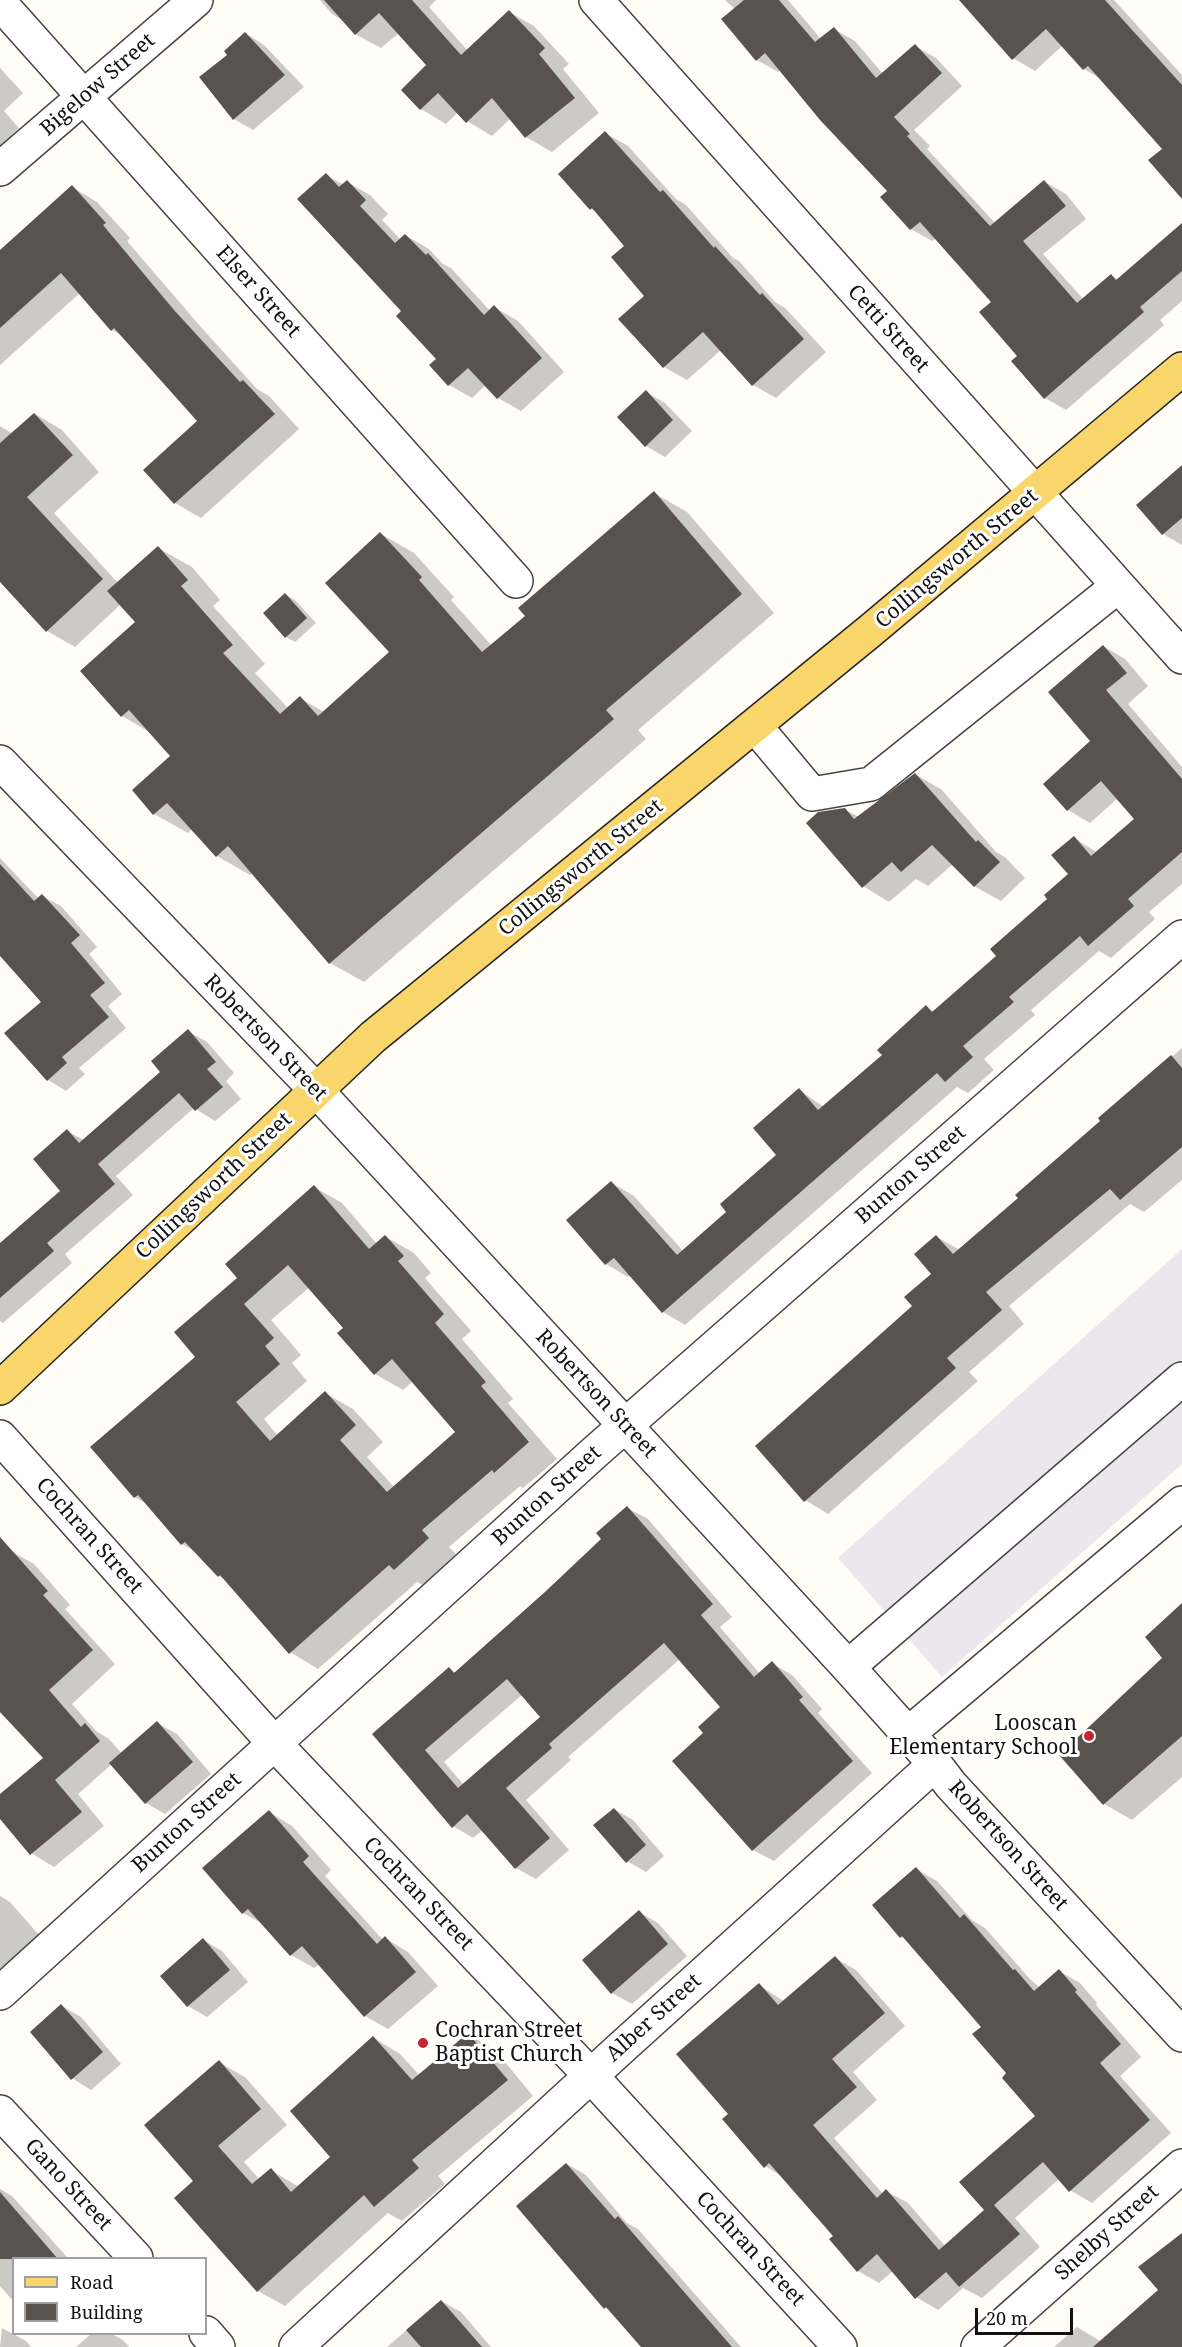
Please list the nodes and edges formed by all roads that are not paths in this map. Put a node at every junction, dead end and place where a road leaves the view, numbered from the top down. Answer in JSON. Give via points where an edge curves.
{"nodes":[{"id":1,"x":196,"y":0,"type":"edge"},
{"id":2,"x":596,"y":0,"type":"edge"},
{"id":3,"x":0,"y":3,"type":"edge"},
{"id":4,"x":84,"y":97,"type":"junction"},
{"id":5,"x":0,"y":170,"type":"edge"},
{"id":6,"x":1182,"y":369,"type":"edge"},
{"id":7,"x":1035,"y":493,"type":"junction"},
{"id":8,"x":516,"y":581,"type":"dead end"},
{"id":9,"x":1118,"y":586,"type":"junction"},
{"id":10,"x":1182,"y":657,"type":"edge"},
{"id":11,"x":755,"y":726,"type":"junction"},
{"id":12,"x":3,"y":770,"type":"edge"},
{"id":13,"x":1182,"y":937,"type":"edge"},
{"id":14,"x":316,"y":1090,"type":"junction"},
{"id":15,"x":1182,"y":1379,"type":"edge"},
{"id":16,"x":0,"y":1388,"type":"edge"},
{"id":17,"x":625,"y":1426,"type":"junction"},
{"id":18,"x":0,"y":1437,"type":"edge"},
{"id":19,"x":1182,"y":1503,"type":"edge"},
{"id":20,"x":848,"y":1667,"type":"junction"},
{"id":21,"x":908,"y":1734,"type":"junction"},
{"id":22,"x":274,"y":1743,"type":"junction"},
{"id":23,"x":935,"y":1764,"type":"junction"},
{"id":24,"x":0,"y":1993,"type":"edge"},
{"id":25,"x":1182,"y":2035,"type":"edge"},
{"id":26,"x":591,"y":2076,"type":"junction"},
{"id":27,"x":0,"y":2112,"type":"edge"},
{"id":28,"x":1182,"y":2166,"type":"edge"},
{"id":29,"x":134,"y":2257,"type":"edge"},
{"id":30,"x":207,"y":2334,"type":"edge"},
{"id":31,"x":218,"y":2347,"type":"edge"},
{"id":32,"x":296,"y":2347,"type":"edge"},
{"id":33,"x":840,"y":2347,"type":"edge"},
{"id":34,"x":978,"y":2347,"type":"edge"}],
"edges":[{"from":1,"to":4,"type":"street","name":"Bigelow Street"},
{"from":2,"to":7,"type":"street","name":"Cetti Street"},
{"from":3,"to":4,"type":"street","name":"Elser Street"},
{"from":4,"to":5,"type":"street","name":"Bigelow Street"},
{"from":4,"to":8,"type":"street","name":"Elser Street"},
{"from":6,"to":7,"type":"main road","name":"Collingsworth Street"},
{"from":7,"to":9,"type":"street","name":"Cetti Street"},
{"from":7,"to":11,"type":"main road","name":"Collingsworth Street"},
{"from":9,"to":10,"type":"street","name":"Cetti Street"},
{"from":9,"to":11,"type":"street","via":[[872,784],[813,794]]},
{"from":11,"to":14,"type":"main road","name":"Collingsworth Street","via":[[373,1037]]},
{"from":12,"to":14,"type":"street","name":"Robertson Street"},
{"from":13,"to":17,"type":"street","name":"Bunton Street"},
{"from":14,"to":16,"type":"main road","name":"Collingsworth Street"},
{"from":14,"to":17,"type":"street","name":"Robertson Street"},
{"from":15,"to":20,"type":"street"},
{"from":17,"to":20,"type":"street","name":"Robertson Street"},
{"from":17,"to":22,"type":"street","name":"Bunton Street"},
{"from":18,"to":22,"type":"street","name":"Cochran Street"},
{"from":19,"to":21,"type":"street"},
{"from":20,"to":21,"type":"street","name":"Robertson Street"},
{"from":21,"to":23,"type":"street","name":"Robertson Street"},
{"from":22,"to":24,"type":"street","name":"Bunton Street"},
{"from":22,"to":26,"type":"street","name":"Cochran Street"},
{"from":23,"to":25,"type":"street","name":"Robertson Street"},
{"from":23,"to":26,"type":"street","name":"Alber Street"},
{"from":26,"to":32,"type":"street","name":"Alber Street"},
{"from":26,"to":33,"type":"street","name":"Cochran Street"},
{"from":27,"to":29,"type":"street","name":"Gano Street"},
{"from":28,"to":34,"type":"street","name":"Shelby Street"},
{"from":30,"to":31,"type":"street"}]}
